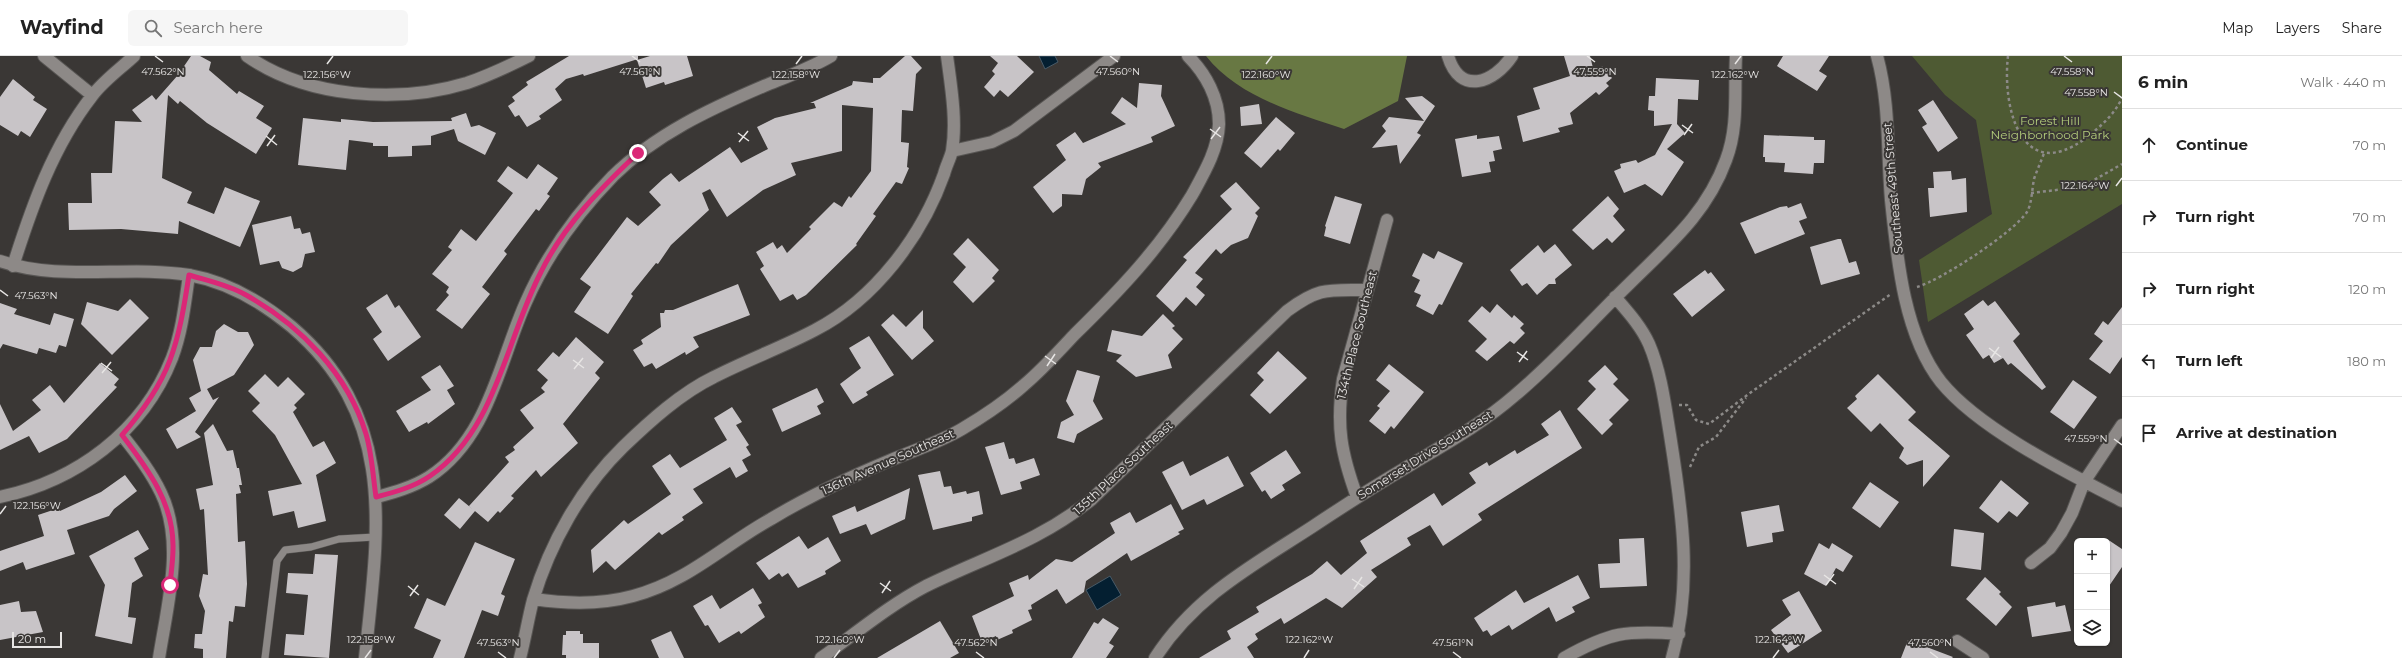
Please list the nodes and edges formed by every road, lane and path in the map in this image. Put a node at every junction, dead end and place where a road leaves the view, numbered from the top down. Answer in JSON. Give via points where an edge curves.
{"nodes":[{"id":1,"x":44,"y":56,"type":"edge"},
{"id":2,"x":134,"y":56,"type":"edge"},
{"id":3,"x":247,"y":56,"type":"edge"},
{"id":4,"x":529,"y":56,"type":"edge"},
{"id":5,"x":831,"y":56,"type":"edge"},
{"id":6,"x":947,"y":56,"type":"edge"},
{"id":7,"x":1114,"y":56,"type":"edge"},
{"id":8,"x":1448,"y":56,"type":"edge"},
{"id":9,"x":1512,"y":56,"type":"edge"},
{"id":10,"x":1736,"y":56,"type":"edge"},
{"id":11,"x":1877,"y":56,"type":"edge"},
{"id":12,"x":2008,"y":56,"type":"edge"},
{"id":13,"x":1191,"y":59,"type":"edge"},
{"id":14,"x":92,"y":95,"type":"junction"},
{"id":15,"x":2122,"y":98,"type":"edge"},
{"id":16,"x":952,"y":151,"type":"junction"},
{"id":17,"x":2044,"y":153,"type":"junction"},
{"id":18,"x":2122,"y":164,"type":"edge"},
{"id":19,"x":2031,"y":193,"type":"junction"},
{"id":20,"x":1387,"y":220,"type":"dead end"},
{"id":21,"x":0,"y":261,"type":"edge"},
{"id":22,"x":13,"y":266,"type":"junction"},
{"id":23,"x":189,"y":275,"type":"junction"},
{"id":24,"x":1367,"y":290,"type":"junction"},
{"id":25,"x":1903,"y":290,"type":"junction"},
{"id":26,"x":1615,"y":297,"type":"junction"},
{"id":27,"x":1750,"y":393,"type":"junction"},
{"id":28,"x":1679,"y":406,"type":"dead end"},
{"id":29,"x":2122,"y":425,"type":"edge"},
{"id":30,"x":122,"y":435,"type":"junction"},
{"id":31,"x":1687,"y":469,"type":"dead end"},
{"id":32,"x":2084,"y":482,"type":"junction"},
{"id":33,"x":0,"y":497,"type":"edge"},
{"id":34,"x":376,"y":497,"type":"junction"},
{"id":35,"x":1357,"y":497,"type":"junction"},
{"id":36,"x":2122,"y":501,"type":"edge"},
{"id":37,"x":375,"y":536,"type":"junction"},
{"id":38,"x":2031,"y":563,"type":"dead end"},
{"id":39,"x":534,"y":599,"type":"junction"},
{"id":40,"x":1679,"y":634,"type":"junction"},
{"id":41,"x":1958,"y":642,"type":"dead end"},
{"id":42,"x":159,"y":658,"type":"edge"},
{"id":43,"x":265,"y":658,"type":"edge"},
{"id":44,"x":366,"y":658,"type":"edge"},
{"id":45,"x":520,"y":658,"type":"edge"},
{"id":46,"x":821,"y":658,"type":"edge"},
{"id":47,"x":1155,"y":658,"type":"edge"},
{"id":48,"x":1564,"y":658,"type":"edge"},
{"id":49,"x":1672,"y":658,"type":"edge"},
{"id":50,"x":1983,"y":658,"type":"edge"}],
"edges":[{"from":1,"to":14,"type":"street"},
{"from":2,"to":14,"type":"street"},
{"from":3,"to":4,"type":"street","via":[[281,75],[320,88],[393,94],[468,83]]},
{"from":5,"to":34,"type":"street","via":[[715,107],[670,131],[638,153],[613,176],[582,210],[541,270],[484,410],[468,441],[448,463],[429,477],[406,489]]},
{"from":6,"to":16,"type":"street","via":[[953,109]]},
{"from":7,"to":16,"type":"street","via":[[1014,131],[992,142]]},
{"from":8,"to":9,"type":"street","via":[[1452,69],[1465,81],[1485,81],[1503,69]]},
{"from":10,"to":26,"type":"street","name":"Somerset Drive Southeast","via":[[1736,117],[1727,158],[1715,188],[1701,210]]},
{"from":11,"to":25,"type":"street","name":"Southeast 49th Street","via":[[1889,138],[1892,200]]},
{"from":12,"to":17,"type":"path","via":[[2006,80],[2013,120],[2020,135],[2030,147]]},
{"from":13,"to":39,"type":"street","name":"136th Avenue Southeast","via":[[1205,75],[1219,124],[1215,148],[1205,172],[1175,223],[1143,265],[1025,385],[997,407],[960,430],[832,486],[769,519],[691,572],[664,586],[632,596],[594,603]]},
{"from":14,"to":22,"type":"street","via":[[47,172],[32,207]]},
{"from":15,"to":17,"type":"path","via":[[2110,117],[2084,139],[2062,152]]},
{"from":16,"to":39,"type":"street","via":[[938,190],[919,229],[893,263],[846,310],[816,330],[712,378],[657,417],[622,448],[596,479],[558,535]]},
{"from":17,"to":19,"type":"path"},
{"from":18,"to":19,"type":"path","via":[[2082,187]]},
{"from":19,"to":25,"type":"path","via":[[2024,215],[1970,259],[1926,285]]},
{"from":20,"to":24,"type":"street","name":"134th Place Southeast"},
{"from":21,"to":22,"type":"street"},
{"from":22,"to":23,"type":"street","via":[[87,273],[147,271]]},
{"from":23,"to":30,"type":"street","via":[[180,330],[172,357],[147,407]]},
{"from":23,"to":34,"type":"street","via":[[246,294],[275,313],[329,363],[349,394],[366,434]]},
{"from":24,"to":35,"type":"street","name":"134th Place Southeast","via":[[1343,379],[1339,405],[1343,458]]},
{"from":24,"to":46,"type":"street","name":"135th Place Southeast","via":[[1327,290],[1301,301],[1092,500],[1069,518],[1021,545],[926,587],[888,610]]},
{"from":25,"to":27,"type":"path","via":[[1888,295]]},
{"from":25,"to":32,"type":"street","name":"Southeast 49th Street","via":[[1915,333],[1941,382],[1965,406],[2004,435]]},
{"from":26,"to":35,"type":"street","name":"Somerset Drive Southeast","via":[[1563,352],[1514,397],[1459,436]]},
{"from":26,"to":40,"type":"street","via":[[1649,344],[1663,390],[1681,499],[1685,559]]},
{"from":27,"to":28,"type":"path","via":[[1709,424],[1696,420],[1687,405]]},
{"from":27,"to":31,"type":"path","via":[[1716,438],[1699,447],[1690,468]]},
{"from":29,"to":32,"type":"street"},
{"from":30,"to":33,"type":"street","via":[[59,477],[21,492]]},
{"from":30,"to":42,"type":"street","via":[[147,467],[162,494],[169,517],[173,548]]},
{"from":32,"to":36,"type":"street","name":"Southeast 49th Street"},
{"from":32,"to":38,"type":"street","via":[[2061,533],[2050,548]]},
{"from":34,"to":37,"type":"street"},
{"from":35,"to":47,"type":"street","name":"Somerset Drive Southeast","via":[[1209,595],[1168,639]]},
{"from":37,"to":43,"type":"lane","via":[[339,539],[311,547],[285,550],[278,561]]},
{"from":37,"to":44,"type":"street"},
{"from":39,"to":45,"type":"street"},
{"from":40,"to":48,"type":"street","via":[[1639,631],[1613,635],[1588,644]]},
{"from":40,"to":49,"type":"street"},
{"from":41,"to":50,"type":"street"}]}
